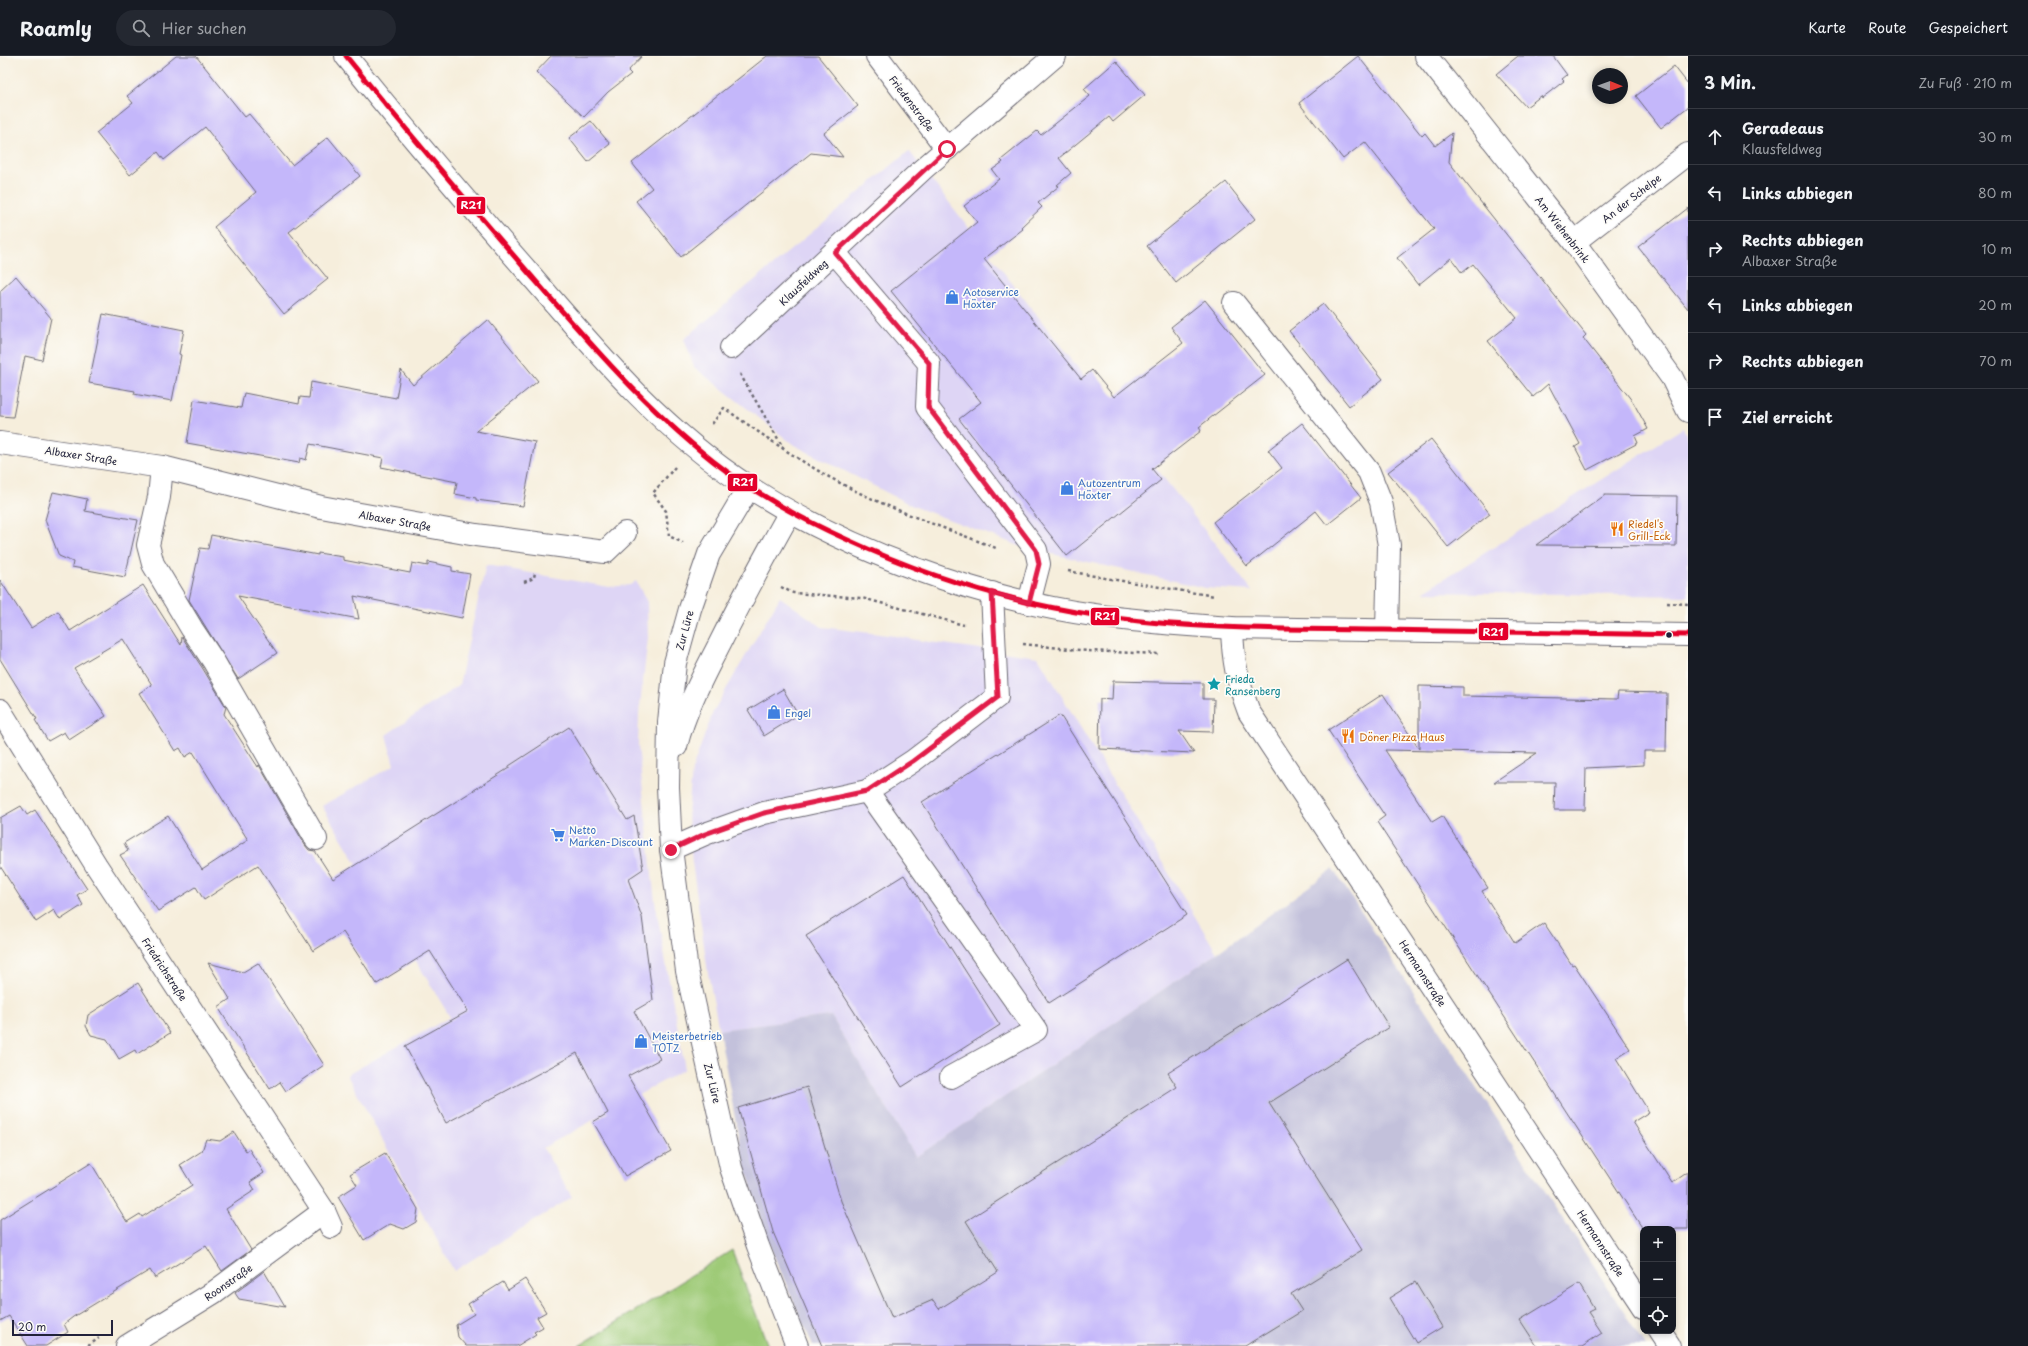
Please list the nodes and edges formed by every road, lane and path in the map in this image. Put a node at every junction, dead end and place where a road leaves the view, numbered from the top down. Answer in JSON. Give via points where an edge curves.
{"nodes":[{"id":1,"x":346,"y":56,"type":"edge"},
{"id":2,"x":877,"y":56,"type":"edge"},
{"id":3,"x":1055,"y":56,"type":"edge"},
{"id":4,"x":1426,"y":56,"type":"edge"},
{"id":5,"x":947,"y":149,"type":"junction"},
{"id":6,"x":1688,"y":154,"type":"edge"},
{"id":7,"x":1574,"y":242,"type":"junction"},
{"id":8,"x":835,"y":253,"type":"junction"},
{"id":9,"x":1234,"y":303,"type":"dead end"},
{"id":10,"x":731,"y":348,"type":"joint"},
{"id":11,"x":724,"y":408,"type":"dead end"},
{"id":12,"x":1688,"y":411,"type":"edge"},
{"id":13,"x":0,"y":443,"type":"edge"},
{"id":14,"x":785,"y":452,"type":"junction"},
{"id":15,"x":162,"y":467,"type":"junction"},
{"id":16,"x":750,"y":487,"type":"junction"},
{"id":17,"x":653,"y":493,"type":"dead end"},
{"id":18,"x":790,"y":512,"type":"junction"},
{"id":19,"x":625,"y":533,"type":"dead end"},
{"id":20,"x":669,"y":536,"type":"dead end"},
{"id":21,"x":1039,"y":564,"type":"junction"},
{"id":22,"x":793,"y":593,"type":"dead end"},
{"id":23,"x":992,"y":593,"type":"junction"},
{"id":24,"x":1217,"y":596,"type":"dead end"},
{"id":25,"x":1029,"y":603,"type":"junction"},
{"id":26,"x":1664,"y":603,"type":"dead end"},
{"id":27,"x":1688,"y":604,"type":"edge"},
{"id":28,"x":1232,"y":628,"type":"junction"},
{"id":29,"x":1387,"y":630,"type":"junction"},
{"id":30,"x":1688,"y":635,"type":"edge"},
{"id":31,"x":993,"y":642,"type":"junction"},
{"id":32,"x":1164,"y":654,"type":"dead end"},
{"id":33,"x":0,"y":710,"type":"edge"},
{"id":34,"x":668,"y":787,"type":"junction"},
{"id":35,"x":867,"y":791,"type":"junction"},
{"id":36,"x":316,"y":839,"type":"dead end"},
{"id":37,"x":671,"y":850,"type":"junction"},
{"id":38,"x":951,"y":1077,"type":"dead end"},
{"id":39,"x":328,"y":1219,"type":"joint"},
{"id":40,"x":1640,"y":1302,"type":"edge"},
{"id":41,"x":1661,"y":1334,"type":"edge"},
{"id":42,"x":127,"y":1346,"type":"edge"},
{"id":43,"x":797,"y":1346,"type":"edge"},
{"id":44,"x":1669,"y":1346,"type":"edge"}],
"edges":[{"from":1,"to":16,"type":"street","via":[[405,130],[616,374],[693,446]]},
{"from":2,"to":5,"type":"street","name":"Friedenstraße"},
{"from":3,"to":5,"type":"street","name":"Klausfeldweg"},
{"from":4,"to":7,"type":"street","name":"Am Wiehenbrink"},
{"from":5,"to":8,"type":"street","name":"Klausfeldweg"},
{"from":6,"to":7,"type":"street","name":"An der Schelpe"},
{"from":7,"to":12,"type":"street","name":"Am Wiehenbrink","via":[[1672,378]]},
{"from":8,"to":10,"type":"street","name":"Klausfeldweg"},
{"from":8,"to":21,"type":"street","via":[[929,363],[928,407],[1036,550]]},
{"from":9,"to":29,"type":"street","via":[[1369,472],[1381,502],[1389,545]]},
{"from":10,"to":14,"type":"path","via":[[739,373]]},
{"from":11,"to":14,"type":"path"},
{"from":13,"to":15,"type":"street","name":"Albaxer Straße"},
{"from":14,"to":21,"type":"path","via":[[843,485],[910,515]]},
{"from":15,"to":19,"type":"street","name":"Albaxer Straße","via":[[321,507],[476,535],[605,552]]},
{"from":15,"to":36,"type":"street","via":[[159,496],[148,545],[154,564]]},
{"from":16,"to":18,"type":"street"},
{"from":16,"to":34,"type":"street","name":"Zur Lüre","via":[[709,554],[675,663],[669,722]]},
{"from":17,"to":20,"type":"path","via":[[666,511]]},
{"from":18,"to":23,"type":"street","via":[[877,554]]},
{"from":18,"to":34,"type":"street","name":"Zur Lüre","via":[[751,581],[703,676],[681,727]]},
{"from":21,"to":24,"type":"path","via":[[1105,578]]},
{"from":21,"to":25,"type":"street"},
{"from":22,"to":31,"type":"path","via":[[862,598],[960,622]]},
{"from":23,"to":25,"type":"street"},
{"from":23,"to":31,"type":"street"},
{"from":25,"to":28,"type":"street","via":[[1092,615]]},
{"from":26,"to":27,"type":"path"},
{"from":28,"to":29,"type":"street"},
{"from":28,"to":40,"type":"street","name":"Hermannstraße","via":[[1233,657],[1238,682],[1249,712]]},
{"from":29,"to":30,"type":"street"},
{"from":31,"to":32,"type":"path","via":[[1088,651]]},
{"from":31,"to":35,"type":"street","via":[[998,697],[913,761]]},
{"from":33,"to":39,"type":"street","name":"Friedrichstraße","via":[[96,865]]},
{"from":34,"to":37,"type":"street","name":"Zur Lüre"},
{"from":35,"to":37,"type":"street","via":[[764,813],[705,834]]},
{"from":35,"to":38,"type":"street","via":[[1036,1030]]},
{"from":37,"to":43,"type":"street","name":"Zur Lüre","via":[[688,970],[731,1168]]},
{"from":39,"to":42,"type":"street","name":"Roonstraße"},
{"from":41,"to":44,"type":"street"}]}
